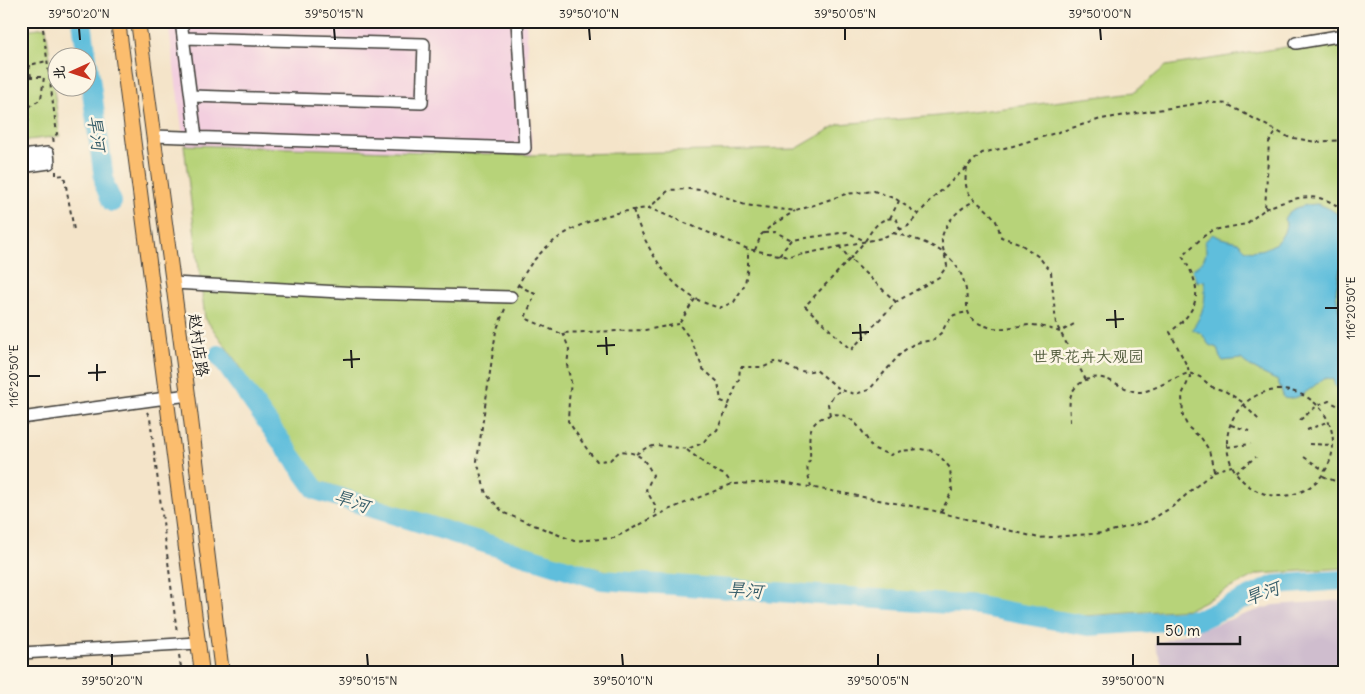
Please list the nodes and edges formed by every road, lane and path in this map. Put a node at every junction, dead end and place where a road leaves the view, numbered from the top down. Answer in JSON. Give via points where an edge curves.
{"nodes":[{"id":1,"x":42,"y":21,"type":"edge"},
{"id":2,"x":118,"y":21,"type":"edge"},
{"id":3,"x":138,"y":21,"type":"edge"},
{"id":4,"x":182,"y":21,"type":"edge"},
{"id":5,"x":517,"y":21,"type":"edge"},
{"id":6,"x":1344,"y":35,"type":"edge"},
{"id":7,"x":184,"y":38,"type":"junction"},
{"id":8,"x":1296,"y":43,"type":"dead end"},
{"id":9,"x":48,"y":61,"type":"joint"},
{"id":10,"x":21,"y":77,"type":"edge"},
{"id":11,"x":31,"y":77,"type":"junction"},
{"id":12,"x":191,"y":96,"type":"junction"},
{"id":13,"x":53,"y":98,"type":"edge"},
{"id":14,"x":21,"y":122,"type":"edge"},
{"id":15,"x":1277,"y":131,"type":"junction"},
{"id":16,"x":154,"y":136,"type":"junction"},
{"id":17,"x":196,"y":137,"type":"junction"},
{"id":18,"x":1344,"y":140,"type":"edge"},
{"id":19,"x":54,"y":145,"type":"dead end"},
{"id":20,"x":21,"y":156,"type":"edge"},
{"id":21,"x":55,"y":166,"type":"dead end"},
{"id":22,"x":21,"y":167,"type":"edge"},
{"id":23,"x":967,"y":167,"type":"junction"},
{"id":24,"x":899,"y":201,"type":"junction"},
{"id":25,"x":974,"y":201,"type":"junction"},
{"id":26,"x":649,"y":208,"type":"junction"},
{"id":27,"x":633,"y":210,"type":"junction"},
{"id":28,"x":1265,"y":210,"type":"junction"},
{"id":29,"x":796,"y":211,"type":"junction"},
{"id":30,"x":1344,"y":211,"type":"edge"},
{"id":31,"x":919,"y":215,"type":"junction"},
{"id":32,"x":890,"y":218,"type":"junction"},
{"id":33,"x":74,"y":230,"type":"dead end"},
{"id":34,"x":900,"y":230,"type":"junction"},
{"id":35,"x":764,"y":233,"type":"junction"},
{"id":36,"x":893,"y":233,"type":"junction"},
{"id":37,"x":792,"y":240,"type":"junction"},
{"id":38,"x":866,"y":241,"type":"junction"},
{"id":39,"x":839,"y":246,"type":"junction"},
{"id":40,"x":748,"y":249,"type":"junction"},
{"id":41,"x":756,"y":250,"type":"junction"},
{"id":42,"x":779,"y":255,"type":"junction"},
{"id":43,"x":945,"y":255,"type":"junction"},
{"id":44,"x":850,"y":259,"type":"junction"},
{"id":45,"x":173,"y":283,"type":"junction"},
{"id":46,"x":518,"y":285,"type":"junction"},
{"id":47,"x":511,"y":297,"type":"junction"},
{"id":48,"x":695,"y":299,"type":"junction"},
{"id":49,"x":896,"y":302,"type":"junction"},
{"id":50,"x":967,"y":312,"type":"junction"},
{"id":51,"x":1076,"y":323,"type":"dead end"},
{"id":52,"x":679,"y":324,"type":"junction"},
{"id":53,"x":1060,"y":332,"type":"junction"},
{"id":54,"x":563,"y":333,"type":"junction"},
{"id":55,"x":1189,"y":373,"type":"junction"},
{"id":56,"x":1086,"y":380,"type":"junction"},
{"id":57,"x":841,"y":390,"type":"junction"},
{"id":58,"x":188,"y":395,"type":"junction"},
{"id":59,"x":166,"y":398,"type":"junction"},
{"id":60,"x":141,"y":401,"type":"junction"},
{"id":61,"x":1243,"y":403,"type":"junction"},
{"id":62,"x":729,"y":404,"type":"junction"},
{"id":63,"x":1318,"y":406,"type":"junction"},
{"id":64,"x":1344,"y":409,"type":"edge"},
{"id":65,"x":830,"y":415,"type":"junction"},
{"id":66,"x":21,"y":418,"type":"edge"},
{"id":67,"x":1300,"y":420,"type":"dead end"},
{"id":68,"x":1260,"y":421,"type":"dead end"},
{"id":69,"x":1329,"y":421,"type":"junction"},
{"id":70,"x":1070,"y":422,"type":"dead end"},
{"id":71,"x":1230,"y":425,"type":"junction"},
{"id":72,"x":1306,"y":430,"type":"dead end"},
{"id":73,"x":1253,"y":432,"type":"dead end"},
{"id":74,"x":1251,"y":444,"type":"dead end"},
{"id":75,"x":1309,"y":444,"type":"dead end"},
{"id":76,"x":1333,"y":445,"type":"junction"},
{"id":77,"x":1227,"y":447,"type":"junction"},
{"id":78,"x":687,"y":450,"type":"junction"},
{"id":79,"x":636,"y":454,"type":"junction"},
{"id":80,"x":1256,"y":457,"type":"dead end"},
{"id":81,"x":1304,"y":457,"type":"dead end"},
{"id":82,"x":1232,"y":466,"type":"junction"},
{"id":83,"x":1214,"y":471,"type":"junction"},
{"id":84,"x":1325,"y":471,"type":"junction"},
{"id":85,"x":1236,"y":472,"type":"junction"},
{"id":86,"x":1322,"y":476,"type":"junction"},
{"id":87,"x":732,"y":484,"type":"junction"},
{"id":88,"x":1344,"y":484,"type":"edge"},
{"id":89,"x":811,"y":487,"type":"junction"},
{"id":90,"x":941,"y":512,"type":"junction"},
{"id":91,"x":655,"y":517,"type":"junction"},
{"id":92,"x":198,"y":643,"type":"junction"},
{"id":93,"x":178,"y":644,"type":"junction"},
{"id":94,"x":21,"y":653,"type":"edge"},
{"id":95,"x":182,"y":673,"type":"edge"},
{"id":96,"x":202,"y":673,"type":"edge"},
{"id":97,"x":222,"y":673,"type":"edge"}],
"edges":[{"from":1,"to":9,"type":"path"},
{"from":2,"to":59,"type":"main road"},
{"from":3,"to":16,"type":"main road","name":"赵村店路"},
{"from":4,"to":7,"type":"street"},
{"from":5,"to":17,"type":"street","via":[[525,148]]},
{"from":6,"to":8,"type":"street"},
{"from":7,"to":12,"type":"street"},
{"from":7,"to":12,"type":"street","via":[[424,44],[422,103]]},
{"from":9,"to":11,"type":"path","via":[[29,65]]},
{"from":10,"to":11,"type":"path"},
{"from":11,"to":14,"type":"path","via":[[44,77],[42,99],[29,107],[28,122]]},
{"from":12,"to":17,"type":"street"},
{"from":13,"to":19,"type":"path","via":[[57,134],[53,137]]},
{"from":15,"to":18,"type":"path","via":[[1288,137],[1316,142]]},
{"from":15,"to":23,"type":"path","via":[[1227,104],[1207,102],[1101,120],[982,153]]},
{"from":15,"to":28,"type":"path","via":[[1269,142]]},
{"from":16,"to":17,"type":"street"},
{"from":16,"to":45,"type":"main road","name":"赵村店路"},
{"from":20,"to":22,"type":"street","via":[[48,153],[49,163]]},
{"from":21,"to":33,"type":"path","via":[[56,176],[64,175]]},
{"from":23,"to":25,"type":"path","via":[[967,191]]},
{"from":23,"to":31,"type":"path"},
{"from":24,"to":29,"type":"path","via":[[874,191],[846,194]]},
{"from":24,"to":31,"type":"path"},
{"from":24,"to":32,"type":"path"},
{"from":25,"to":43,"type":"path","via":[[964,206],[950,223],[942,238]]},
{"from":25,"to":53,"type":"path","via":[[996,219],[1001,237],[1019,243],[1051,272],[1056,324]]},
{"from":26,"to":27,"type":"path"},
{"from":26,"to":29,"type":"path","via":[[669,190],[689,188],[711,191],[745,205]]},
{"from":26,"to":40,"type":"path"},
{"from":27,"to":46,"type":"path","via":[[602,216],[559,236],[535,258]]},
{"from":27,"to":48,"type":"path","via":[[658,263],[673,282]]},
{"from":28,"to":30,"type":"path","via":[[1302,196],[1334,202]]},
{"from":28,"to":55,"type":"path","via":[[1246,224],[1214,230],[1182,256],[1197,286],[1192,310],[1170,332]]},
{"from":29,"to":35,"type":"path"},
{"from":31,"to":34,"type":"path"},
{"from":32,"to":34,"type":"path","via":[[896,220]]},
{"from":32,"to":38,"type":"path","via":[[874,227]]},
{"from":34,"to":36,"type":"path"},
{"from":35,"to":37,"type":"path","via":[[775,232]]},
{"from":35,"to":41,"type":"path"},
{"from":36,"to":38,"type":"path"},
{"from":36,"to":43,"type":"path","via":[[922,241]]},
{"from":37,"to":38,"type":"path","via":[[847,232]]},
{"from":37,"to":42,"type":"path"},
{"from":38,"to":39,"type":"path"},
{"from":38,"to":44,"type":"path"},
{"from":39,"to":42,"type":"path","via":[[788,257]]},
{"from":39,"to":44,"type":"path"},
{"from":40,"to":41,"type":"path"},
{"from":40,"to":48,"type":"path","via":[[746,284],[734,302],[719,308]]},
{"from":41,"to":42,"type":"path"},
{"from":43,"to":49,"type":"path","via":[[947,266],[939,277]]},
{"from":43,"to":50,"type":"path","via":[[961,275],[966,290]]},
{"from":44,"to":49,"type":"path"},
{"from":44,"to":49,"type":"path","via":[[805,306],[851,350]]},
{"from":45,"to":47,"type":"street"},
{"from":45,"to":58,"type":"main road","name":"赵村店路"},
{"from":46,"to":47,"type":"path"},
{"from":46,"to":54,"type":"path","via":[[535,294],[525,318]]},
{"from":47,"to":91,"type":"path","via":[[496,331],[477,462],[486,494],[504,513],[574,541],[614,538]]},
{"from":48,"to":52,"type":"path"},
{"from":50,"to":53,"type":"path","via":[[987,328],[1030,325]]},
{"from":50,"to":57,"type":"path","via":[[954,315],[934,340],[914,343],[902,352],[869,390],[855,394]]},
{"from":51,"to":53,"type":"path"},
{"from":52,"to":54,"type":"path","via":[[645,330]]},
{"from":52,"to":62,"type":"path","via":[[692,340],[703,369],[718,382],[721,401]]},
{"from":53,"to":56,"type":"path"},
{"from":54,"to":79,"type":"path","via":[[569,349],[567,365],[571,382],[568,421],[588,452],[598,461],[610,460],[620,451]]},
{"from":55,"to":56,"type":"path","via":[[1140,392],[1102,378]]},
{"from":55,"to":61,"type":"path","via":[[1200,376],[1212,387]]},
{"from":55,"to":83,"type":"path","via":[[1182,395],[1183,417],[1209,450]]},
{"from":56,"to":70,"type":"path","via":[[1078,385],[1070,398]]},
{"from":57,"to":62,"type":"path","via":[[816,370],[806,372],[774,362],[764,367],[740,367]]},
{"from":57,"to":65,"type":"path","via":[[828,404]]},
{"from":58,"to":59,"type":"street"},
{"from":58,"to":97,"type":"main road","name":"赵村店路"},
{"from":59,"to":60,"type":"street"},
{"from":59,"to":92,"type":"main road"},
{"from":60,"to":66,"type":"street"},
{"from":60,"to":93,"type":"path","via":[[150,418]]},
{"from":61,"to":63,"type":"path","via":[[1260,393],[1278,389],[1296,391]]},
{"from":61,"to":68,"type":"path"},
{"from":61,"to":71,"type":"path"},
{"from":62,"to":78,"type":"path","via":[[717,430],[703,443]]},
{"from":63,"to":64,"type":"path","via":[[1330,401]]},
{"from":63,"to":67,"type":"path"},
{"from":63,"to":69,"type":"path"},
{"from":65,"to":89,"type":"path","via":[[819,418],[810,433],[807,466]]},
{"from":65,"to":90,"type":"path","via":[[842,415],[853,420],[872,448],[890,455],[920,449],[940,456],[950,468],[952,491]]},
{"from":69,"to":72,"type":"path"},
{"from":69,"to":76,"type":"path"},
{"from":71,"to":73,"type":"path"},
{"from":71,"to":77,"type":"path"},
{"from":74,"to":77,"type":"path"},
{"from":75,"to":76,"type":"path"},
{"from":76,"to":84,"type":"path"},
{"from":77,"to":82,"type":"path"},
{"from":78,"to":79,"type":"path","via":[[658,445]]},
{"from":78,"to":87,"type":"path","via":[[725,475]]},
{"from":79,"to":91,"type":"path","via":[[646,460],[653,475],[646,490],[656,505]]},
{"from":80,"to":85,"type":"path"},
{"from":81,"to":84,"type":"path"},
{"from":82,"to":83,"type":"path"},
{"from":82,"to":85,"type":"path"},
{"from":83,"to":90,"type":"path","via":[[1149,521],[1104,534],[1039,538]]},
{"from":84,"to":86,"type":"path"},
{"from":85,"to":86,"type":"path","via":[[1255,490],[1271,496],[1304,491]]},
{"from":86,"to":88,"type":"path"},
{"from":87,"to":89,"type":"path","via":[[783,482]]},
{"from":87,"to":91,"type":"path"},
{"from":89,"to":90,"type":"path"},
{"from":92,"to":93,"type":"street"},
{"from":92,"to":96,"type":"main road"},
{"from":93,"to":94,"type":"street"},
{"from":93,"to":95,"type":"path"}]}
